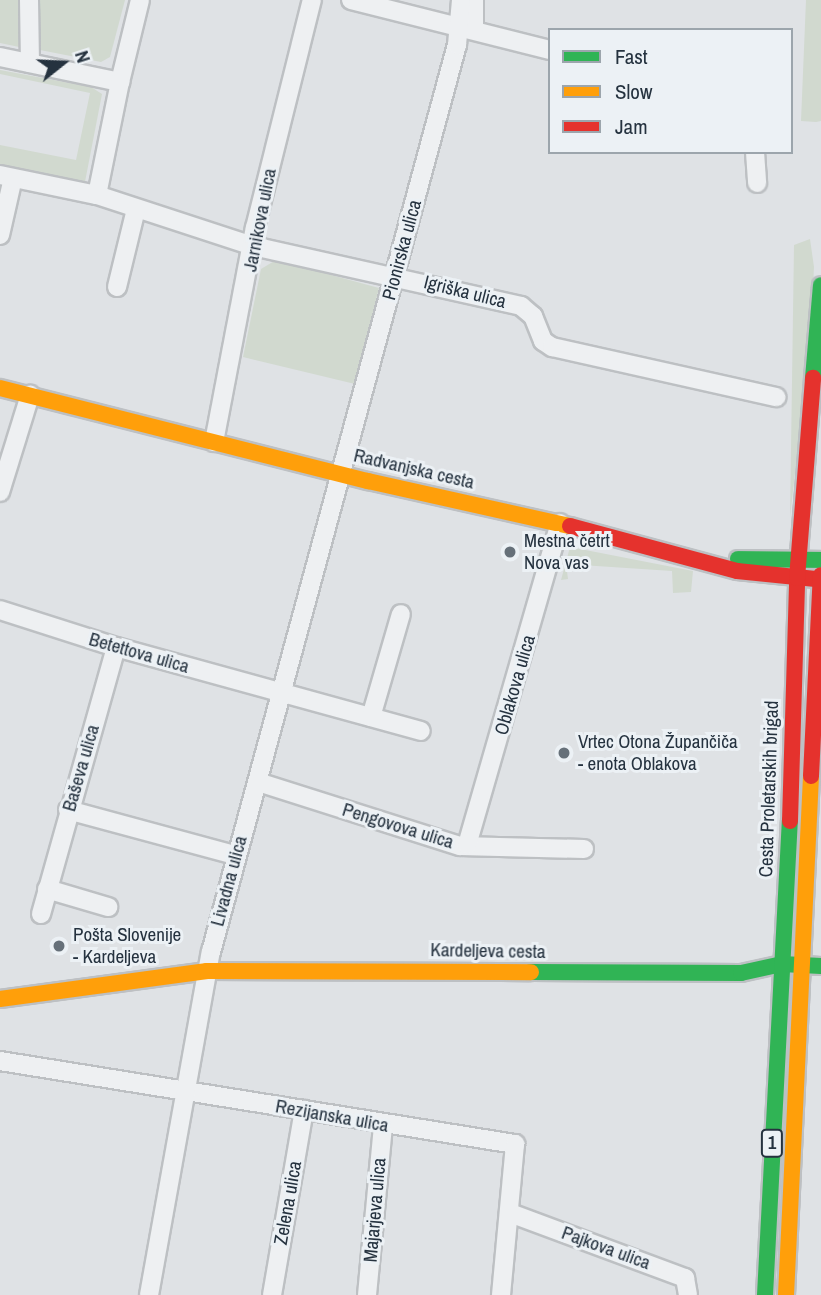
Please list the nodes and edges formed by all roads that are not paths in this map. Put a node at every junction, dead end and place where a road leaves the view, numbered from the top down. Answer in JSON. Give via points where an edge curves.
{"nodes":[{"id":1,"x":29,"y":0,"type":"edge"},
{"id":2,"x":140,"y":0,"type":"edge"},
{"id":3,"x":312,"y":0,"type":"edge"},
{"id":4,"x":351,"y":0,"type":"edge"},
{"id":5,"x":461,"y":0,"type":"edge"},
{"id":6,"x":474,"y":0,"type":"edge"},
{"id":7,"x":467,"y":27,"type":"junction"},
{"id":8,"x":548,"y":49,"type":"edge"},
{"id":9,"x":0,"y":57,"type":"edge"},
{"id":10,"x":30,"y":63,"type":"junction"},
{"id":11,"x":120,"y":82,"type":"junction"},
{"id":12,"x":755,"y":154,"type":"edge"},
{"id":13,"x":6,"y":177,"type":"edge"},
{"id":14,"x":757,"y":183,"type":"dead end"},
{"id":15,"x":97,"y":195,"type":"junction"},
{"id":16,"x":136,"y":209,"type":"junction"},
{"id":17,"x":0,"y":235,"type":"edge"},
{"id":18,"x":253,"y":246,"type":"junction"},
{"id":19,"x":395,"y":276,"type":"junction"},
{"id":20,"x":821,"y":285,"type":"edge"},
{"id":21,"x":117,"y":287,"type":"dead end"},
{"id":22,"x":0,"y":388,"type":"edge"},
{"id":23,"x":30,"y":395,"type":"junction"},
{"id":24,"x":776,"y":397,"type":"dead end"},
{"id":25,"x":214,"y":442,"type":"junction"},
{"id":26,"x":342,"y":474,"type":"junction"},
{"id":27,"x":0,"y":492,"type":"edge"},
{"id":28,"x":560,"y":523,"type":"junction"},
{"id":29,"x":799,"y":559,"type":"junction"},
{"id":30,"x":706,"y":560,"type":"junction"},
{"id":31,"x":821,"y":560,"type":"edge"},
{"id":32,"x":821,"y":577,"type":"edge"},
{"id":33,"x":797,"y":578,"type":"junction"},
{"id":34,"x":0,"y":610,"type":"edge"},
{"id":35,"x":401,"y":614,"type":"dead end"},
{"id":36,"x":116,"y":647,"type":"junction"},
{"id":37,"x":280,"y":693,"type":"junction"},
{"id":38,"x":371,"y":717,"type":"junction"},
{"id":39,"x":421,"y":731,"type":"dead end"},
{"id":40,"x":258,"y":782,"type":"junction"},
{"id":41,"x":68,"y":810,"type":"junction"},
{"id":42,"x":467,"y":845,"type":"junction"},
{"id":43,"x":584,"y":849,"type":"dead end"},
{"id":44,"x":234,"y":855,"type":"junction"},
{"id":45,"x":47,"y":889,"type":"junction"},
{"id":46,"x":108,"y":907,"type":"dead end"},
{"id":47,"x":41,"y":914,"type":"dead end"},
{"id":48,"x":782,"y":964,"type":"junction"},
{"id":49,"x":813,"y":965,"type":"edge"},
{"id":50,"x":741,"y":973,"type":"junction"},
{"id":51,"x":205,"y":979,"type":"junction"},
{"id":52,"x":778,"y":991,"type":"junction"},
{"id":53,"x":800,"y":992,"type":"junction"},
{"id":54,"x":821,"y":993,"type":"edge"},
{"id":55,"x":0,"y":999,"type":"edge"},
{"id":56,"x":0,"y":1012,"type":"edge"},
{"id":57,"x":0,"y":1061,"type":"edge"},
{"id":58,"x":186,"y":1091,"type":"junction"},
{"id":59,"x":304,"y":1110,"type":"junction"},
{"id":60,"x":383,"y":1125,"type":"junction"},
{"id":61,"x":510,"y":1213,"type":"junction"},
{"id":62,"x":149,"y":1295,"type":"edge"},
{"id":63,"x":272,"y":1295,"type":"edge"},
{"id":64,"x":367,"y":1295,"type":"edge"},
{"id":65,"x":501,"y":1295,"type":"edge"},
{"id":66,"x":688,"y":1295,"type":"edge"},
{"id":67,"x":765,"y":1295,"type":"edge"},
{"id":68,"x":786,"y":1295,"type":"edge"}],
"edges":[{"from":1,"to":10,"type":"street"},
{"from":2,"to":11,"type":"street"},
{"from":3,"to":18,"type":"street","name":"Jarnikova ulica"},
{"from":4,"to":7,"type":"street"},
{"from":5,"to":7,"type":"street"},
{"from":6,"to":7,"type":"street"},
{"from":7,"to":8,"type":"street"},
{"from":7,"to":19,"type":"street","name":"Pionirska ulica"},
{"from":9,"to":10,"type":"street"},
{"from":10,"to":11,"type":"street"},
{"from":11,"to":15,"type":"street"},
{"from":12,"to":14,"type":"street"},
{"from":13,"to":15,"type":"street","name":"Igriška ulica"},
{"from":13,"to":17,"type":"street","name":"Igriška ulica"},
{"from":15,"to":16,"type":"street","name":"Igriška ulica"},
{"from":16,"to":18,"type":"street","name":"Igriška ulica"},
{"from":16,"to":21,"type":"street"},
{"from":18,"to":19,"type":"street","name":"Igriška ulica"},
{"from":18,"to":25,"type":"street","name":"Jarnikova ulica"},
{"from":19,"to":24,"type":"street","name":"Igriška ulica","via":[[521,306],[533,316],[543,341],[552,347]]},
{"from":19,"to":26,"type":"street","name":"Pionirska ulica"},
{"from":20,"to":29,"type":"street","name":"Cesta Proletarskih brigad","number":"1"},
{"from":22,"to":23,"type":"street","name":"Radvanjska cesta"},
{"from":23,"to":25,"type":"street","name":"Radvanjska cesta"},
{"from":23,"to":27,"type":"street"},
{"from":25,"to":26,"type":"street","name":"Radvanjska cesta"},
{"from":26,"to":28,"type":"street","name":"Radvanjska cesta"},
{"from":26,"to":37,"type":"street","name":"Livadna ulica"},
{"from":28,"to":30,"type":"street","name":"Radvanjska cesta"},
{"from":28,"to":42,"type":"street","name":"Oblakova ulica"},
{"from":29,"to":30,"type":"street"},
{"from":29,"to":31,"type":"street"},
{"from":29,"to":33,"type":"street","name":"Cesta Proletarskih brigad","number":"1"},
{"from":30,"to":33,"type":"street","name":"Radvanjska cesta","via":[[737,571]]},
{"from":32,"to":33,"type":"street","name":"Radvanjska cesta"},
{"from":32,"to":49,"type":"street","number":"1"},
{"from":33,"to":48,"type":"street","name":"Cesta Proletarskih brigad","number":"1"},
{"from":34,"to":36,"type":"street","name":"Betettova ulica"},
{"from":35,"to":38,"type":"street"},
{"from":36,"to":37,"type":"street","name":"Betettova ulica"},
{"from":36,"to":41,"type":"street","name":"Baševa ulica"},
{"from":37,"to":38,"type":"street","name":"Betettova ulica"},
{"from":37,"to":40,"type":"street","name":"Livadna ulica"},
{"from":38,"to":39,"type":"street","name":"Betettova ulica"},
{"from":40,"to":42,"type":"street","name":"Pengovova ulica"},
{"from":40,"to":44,"type":"street","name":"Livadna ulica"},
{"from":41,"to":44,"type":"street"},
{"from":41,"to":45,"type":"street","name":"Baševa ulica"},
{"from":42,"to":43,"type":"street","name":"Pengovova ulica"},
{"from":44,"to":51,"type":"street","name":"Livadna ulica"},
{"from":45,"to":46,"type":"street"},
{"from":45,"to":47,"type":"street","name":"Baševa ulica"},
{"from":48,"to":49,"type":"street"},
{"from":48,"to":50,"type":"street"},
{"from":48,"to":52,"type":"street","name":"Cesta Proletarskih brigad","number":"1"},
{"from":49,"to":53,"type":"street","number":"1"},
{"from":50,"to":51,"type":"street","name":"Kardeljeva cesta","via":[[234,971]]},
{"from":50,"to":52,"type":"street"},
{"from":51,"to":55,"type":"street","name":"Kardeljeva cesta"},
{"from":51,"to":56,"type":"street","name":"Kardeljeva cesta"},
{"from":51,"to":58,"type":"street","name":"Livadna ulica"},
{"from":52,"to":53,"type":"street"},
{"from":52,"to":67,"type":"street","name":"Cesta Proletarskih brigad","number":"1"},
{"from":53,"to":54,"type":"street"},
{"from":53,"to":68,"type":"street","number":"1"},
{"from":57,"to":58,"type":"street","name":"Rezijanska ulica"},
{"from":58,"to":59,"type":"street","name":"Rezijanska ulica"},
{"from":58,"to":62,"type":"street","name":"Livadna ulica"},
{"from":59,"to":60,"type":"street","name":"Rezijanska ulica"},
{"from":59,"to":63,"type":"street","name":"Zelena ulica"},
{"from":60,"to":61,"type":"street","name":"Rezijanska ulica","via":[[515,1144]]},
{"from":60,"to":64,"type":"street","name":"Majarjeva ulica"},
{"from":61,"to":65,"type":"street","name":"Rezijanska ulica"},
{"from":61,"to":66,"type":"street","name":"Pajkova ulica","via":[[685,1278]]}]}
